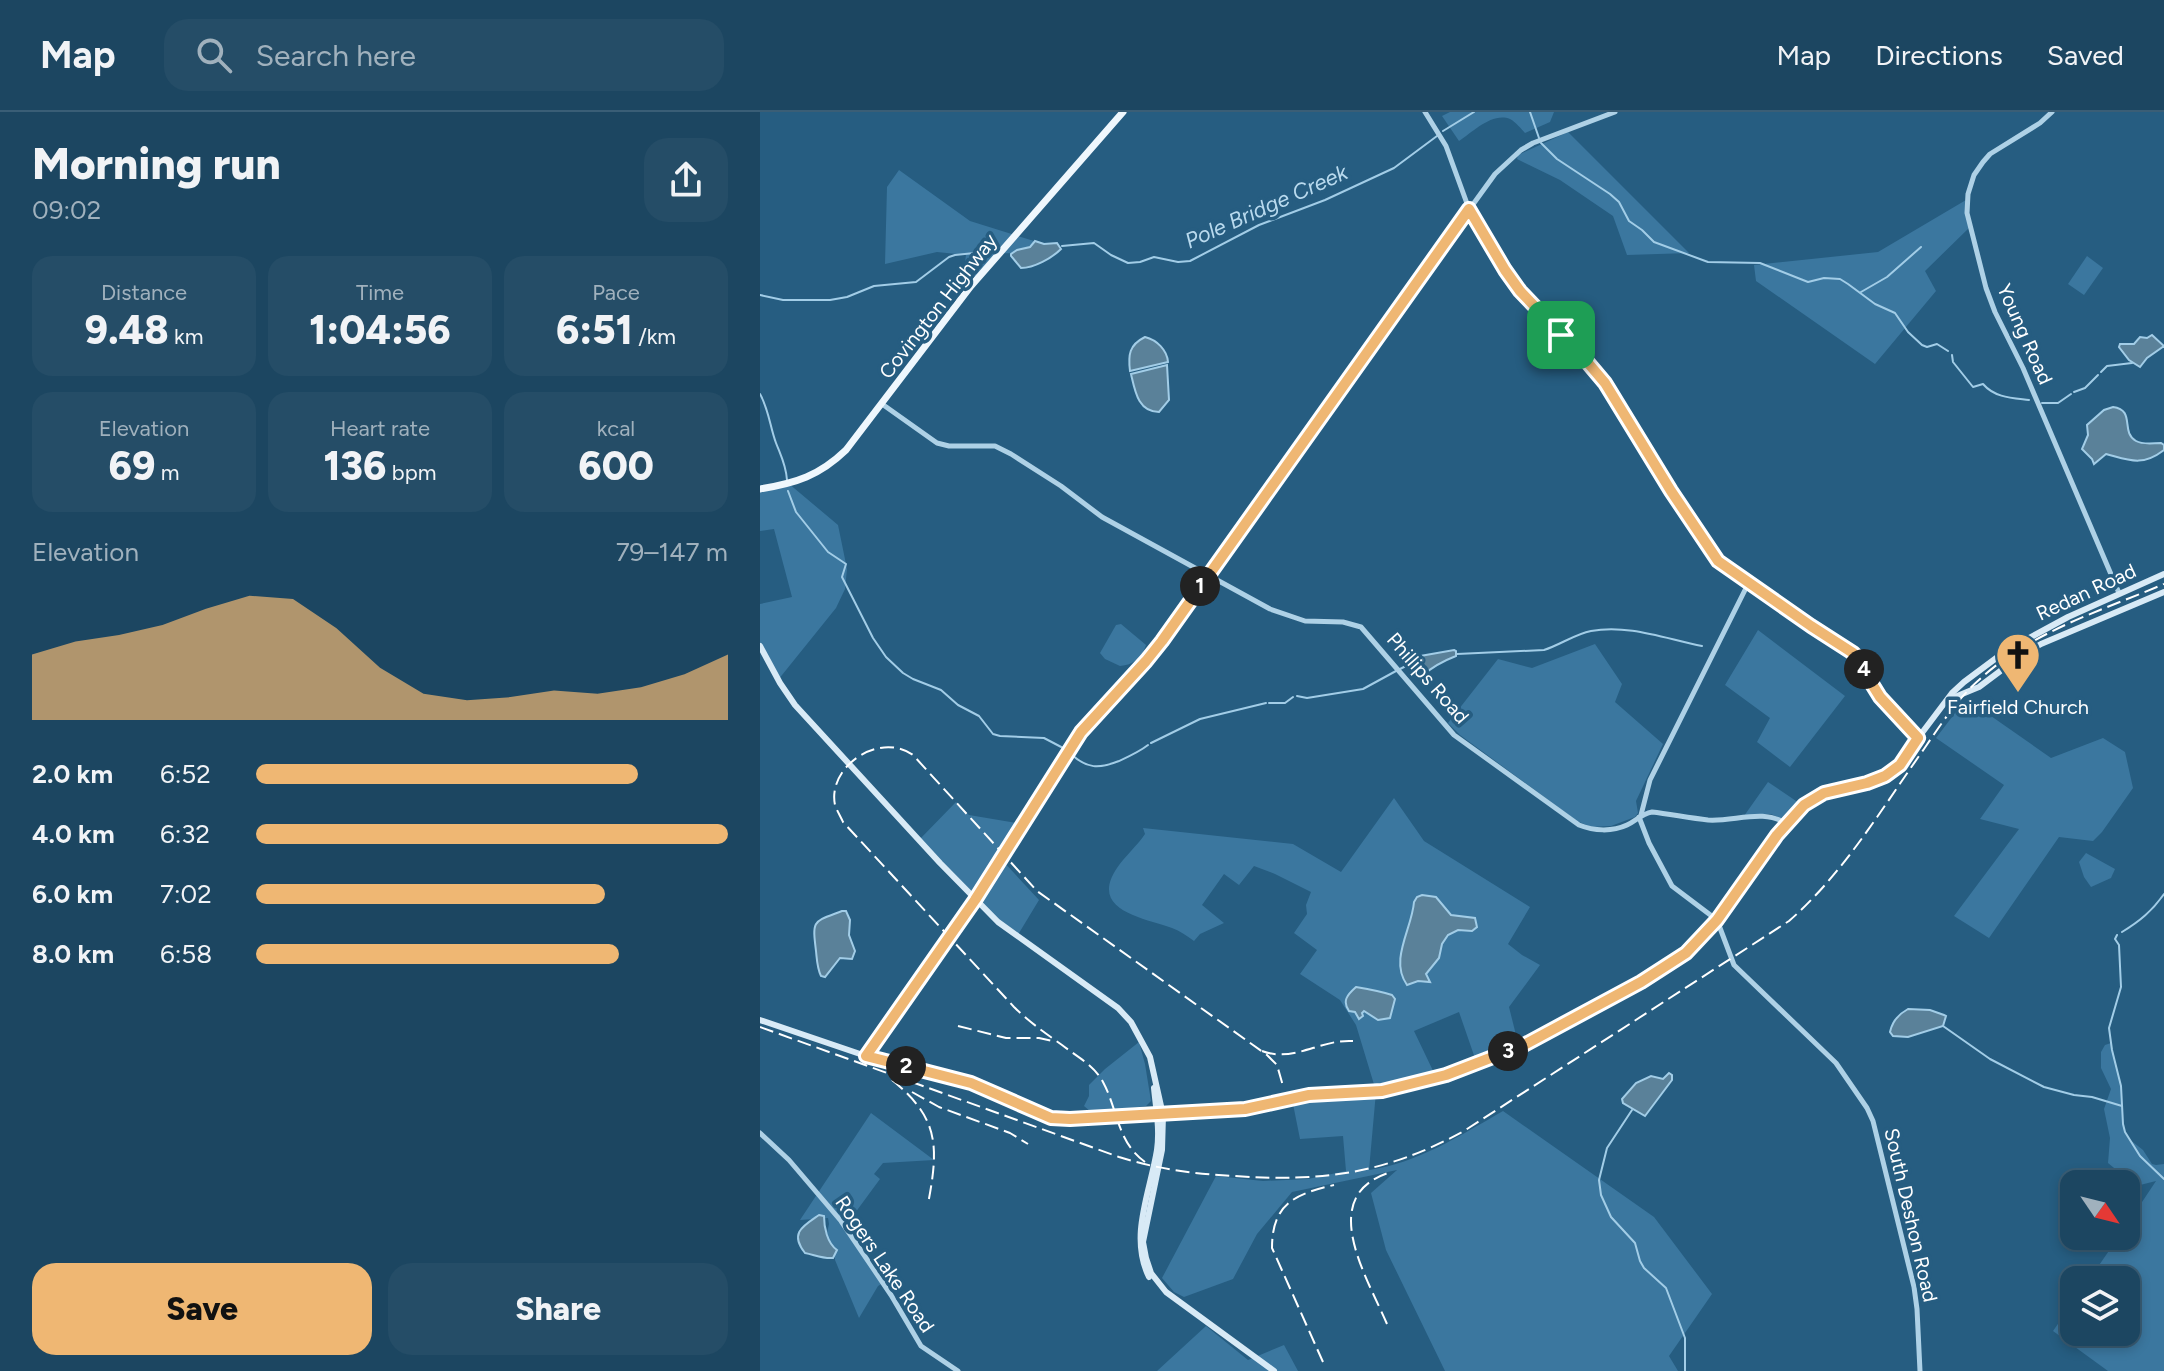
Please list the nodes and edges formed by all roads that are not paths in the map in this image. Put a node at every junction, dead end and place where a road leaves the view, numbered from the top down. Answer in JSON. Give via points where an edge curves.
{"nodes":[{"id":1,"x":1123,"y":112,"type":"edge"},
{"id":2,"x":1425,"y":112,"type":"edge"},
{"id":3,"x":1615,"y":112,"type":"edge"},
{"id":4,"x":2052,"y":112,"type":"edge"},
{"id":5,"x":1469,"y":205,"type":"junction"},
{"id":6,"x":882,"y":404,"type":"junction"},
{"id":7,"x":760,"y":489,"type":"edge"},
{"id":8,"x":2164,"y":574,"type":"edge"},
{"id":9,"x":1208,"y":575,"type":"junction"},
{"id":10,"x":1748,"y":580,"type":"junction"},
{"id":11,"x":2164,"y":592,"type":"edge"},
{"id":12,"x":2119,"y":593,"type":"junction"},
{"id":13,"x":760,"y":646,"type":"edge"},
{"id":14,"x":1948,"y":700,"type":"junction"},
{"id":15,"x":1918,"y":738,"type":"junction"},
{"id":16,"x":1640,"y":817,"type":"junction"},
{"id":17,"x":1787,"y":824,"type":"junction"},
{"id":18,"x":975,"y":900,"type":"junction"},
{"id":19,"x":1717,"y":920,"type":"junction"},
{"id":20,"x":760,"y":1020,"type":"edge"},
{"id":21,"x":866,"y":1056,"type":"junction"},
{"id":22,"x":1159,"y":1106,"type":"junction"},
{"id":23,"x":1175,"y":1114,"type":"junction"},
{"id":24,"x":1160,"y":1115,"type":"junction"},
{"id":25,"x":1145,"y":1116,"type":"junction"},
{"id":26,"x":1158,"y":1127,"type":"junction"},
{"id":27,"x":760,"y":1133,"type":"edge"},
{"id":28,"x":1163,"y":1142,"type":"junction"},
{"id":29,"x":1225,"y":1337,"type":"junction"},
{"id":30,"x":958,"y":1371,"type":"edge"},
{"id":31,"x":1268,"y":1371,"type":"edge"},
{"id":32,"x":1274,"y":1371,"type":"edge"},
{"id":33,"x":1920,"y":1371,"type":"edge"}],
"edges":[{"from":1,"to":6,"type":"main road","name":"Covington Highway","via":[[971,286]]},
{"from":2,"to":5,"type":"street","via":[[1446,146]]},
{"from":3,"to":5,"type":"street","via":[[1521,150]]},
{"from":4,"to":12,"type":"street","name":"Young Road","via":[[1983,162],[1968,194],[1967,213],[1995,312]]},
{"from":5,"to":9,"type":"street"},
{"from":5,"to":10,"type":"street","via":[[1520,291],[1605,383],[1718,561]]},
{"from":6,"to":7,"type":"main road","name":"Covington Highway","via":[[825,468],[795,483]]},
{"from":6,"to":9,"type":"street","name":"Phillips Road","via":[[937,443],[1006,451],[1102,517]]},
{"from":8,"to":12,"type":"main road","name":"Redan Road"},
{"from":9,"to":16,"type":"street","name":"Phillips Road","via":[[1286,615],[1361,627],[1454,735],[1579,825],[1604,830]]},
{"from":9,"to":18,"type":"street","via":[[1146,661],[1081,732]]},
{"from":10,"to":15,"type":"street","via":[[1853,653],[1880,697]]},
{"from":10,"to":16,"type":"street","via":[[1650,780]]},
{"from":11,"to":14,"type":"main road","via":[[2041,644],[1979,687]]},
{"from":12,"to":14,"type":"main road","name":"Redan Road","via":[[2014,645]]},
{"from":13,"to":18,"type":"main road","via":[[795,705]]},
{"from":14,"to":15,"type":"main road","name":"Redan Road"},
{"from":15,"to":17,"type":"main road","name":"Redan Road","via":[[1892,771],[1824,793]]},
{"from":16,"to":17,"type":"street","name":"Phillips Road","via":[[1652,812],[1718,820],[1769,816]]},
{"from":16,"to":19,"type":"street","via":[[1674,888]]},
{"from":17,"to":19,"type":"main road","name":"Redan Road"},
{"from":18,"to":21,"type":"street"},
{"from":18,"to":22,"type":"main road","via":[[1131,1022],[1150,1057]]},
{"from":19,"to":23,"type":"main road","name":"Redan Road","via":[[1686,953],[1641,982],[1524,1045],[1446,1075],[1382,1091],[1309,1095],[1245,1109]]},
{"from":19,"to":33,"type":"street","name":"South Deshon Road","via":[[1734,965],[1836,1063],[1867,1108],[1914,1287]]},
{"from":20,"to":21,"type":"main road","name":"Redan Road"},
{"from":21,"to":25,"type":"main road","name":"Redan Road","via":[[971,1083],[1051,1118]]},
{"from":22,"to":23,"type":"main road"},
{"from":22,"to":24,"type":"main road"},
{"from":22,"to":25,"type":"main road"},
{"from":23,"to":24,"type":"main road","name":"Redan Road"},
{"from":23,"to":28,"type":"main road","via":[[1167,1120]]},
{"from":24,"to":25,"type":"main road","name":"Redan Road"},
{"from":24,"to":26,"type":"main road"},
{"from":24,"to":28,"type":"main road"},
{"from":25,"to":26,"type":"main road"},
{"from":26,"to":29,"type":"main road","via":[[1139,1237],[1142,1264],[1164,1296]]},
{"from":27,"to":30,"type":"street","name":"Rogers Lake Road","via":[[841,1221],[921,1346]]},
{"from":28,"to":29,"type":"main road","via":[[1143,1242],[1146,1258],[1166,1292]]},
{"from":29,"to":31,"type":"main road"},
{"from":29,"to":32,"type":"main road"}]}
